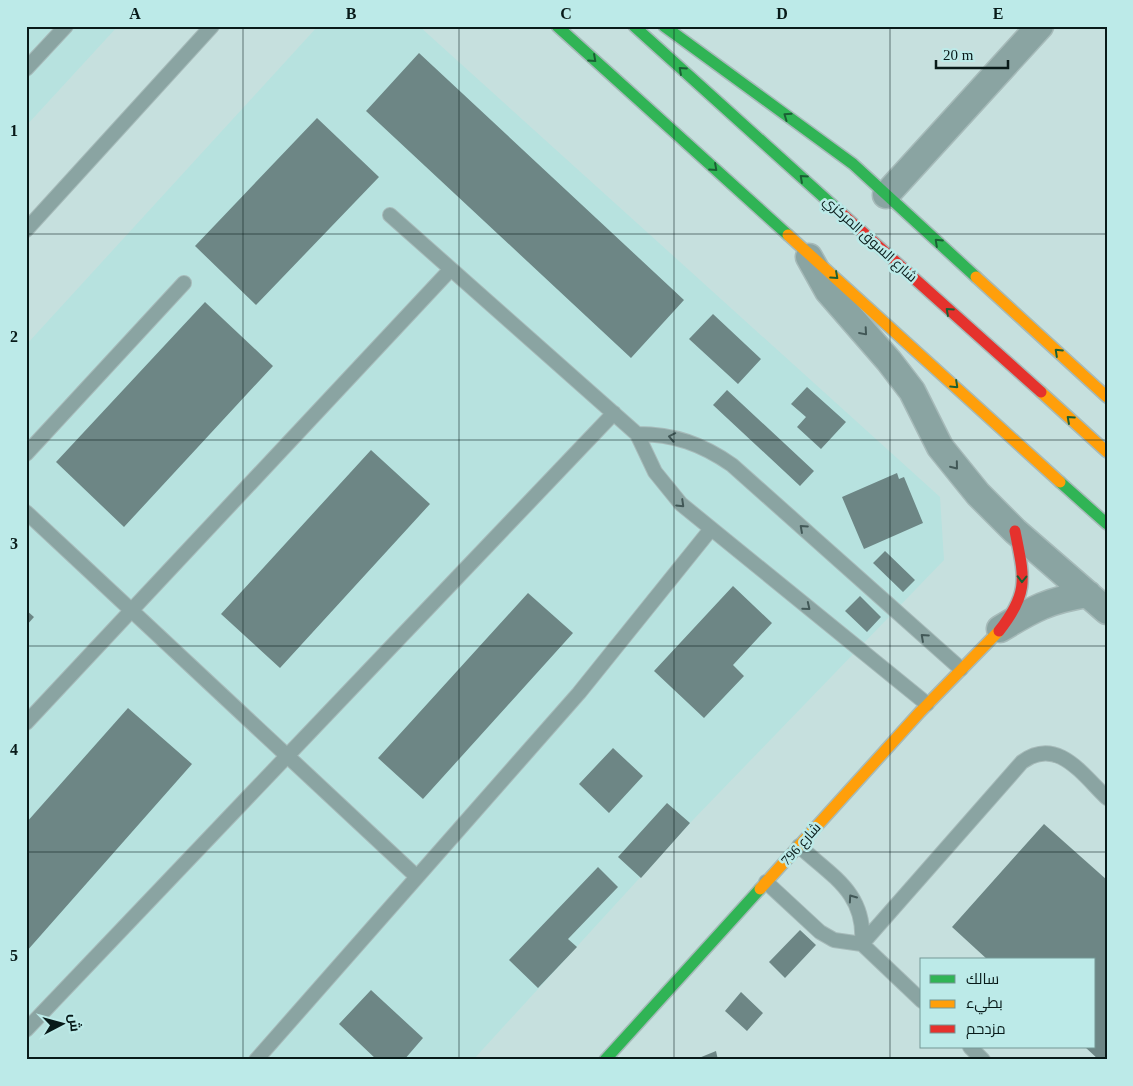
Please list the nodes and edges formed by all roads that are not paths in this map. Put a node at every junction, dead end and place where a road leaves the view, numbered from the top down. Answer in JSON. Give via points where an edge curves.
{"nodes":[{"id":1,"x":66,"y":26,"type":"edge"},
{"id":2,"x":212,"y":26,"type":"edge"},
{"id":3,"x":557,"y":26,"type":"edge"},
{"id":4,"x":634,"y":26,"type":"edge"},
{"id":5,"x":664,"y":26,"type":"edge"},
{"id":6,"x":1040,"y":26,"type":"edge"},
{"id":7,"x":26,"y":69,"type":"edge"},
{"id":8,"x":886,"y":194,"type":"junction"},
{"id":9,"x":390,"y":215,"type":"dead end"},
{"id":10,"x":26,"y":230,"type":"edge"},
{"id":11,"x":805,"y":250,"type":"junction"},
{"id":12,"x":451,"y":269,"type":"junction"},
{"id":13,"x":184,"y":283,"type":"dead end"},
{"id":14,"x":1107,"y":397,"type":"edge"},
{"id":15,"x":614,"y":413,"type":"junction"},
{"id":16,"x":637,"y":434,"type":"junction"},
{"id":17,"x":1107,"y":452,"type":"edge"},
{"id":18,"x":26,"y":454,"type":"edge"},
{"id":19,"x":26,"y":512,"type":"edge"},
{"id":20,"x":1107,"y":524,"type":"edge"},
{"id":21,"x":710,"y":529,"type":"junction"},
{"id":22,"x":1014,"y":532,"type":"junction"},
{"id":23,"x":1098,"y":603,"type":"edge"},
{"id":24,"x":132,"y":610,"type":"junction"},
{"id":25,"x":1000,"y":629,"type":"junction"},
{"id":26,"x":961,"y":669,"type":"junction"},
{"id":27,"x":927,"y":704,"type":"junction"},
{"id":28,"x":26,"y":723,"type":"edge"},
{"id":29,"x":288,"y":756,"type":"junction"},
{"id":30,"x":1107,"y":798,"type":"edge"},
{"id":31,"x":799,"y":846,"type":"junction"},
{"id":32,"x":417,"y":877,"type":"junction"},
{"id":33,"x":766,"y":882,"type":"junction"},
{"id":34,"x":862,"y":944,"type":"junction"},
{"id":35,"x":920,"y":999,"type":"edge"},
{"id":36,"x":26,"y":1030,"type":"edge"},
{"id":37,"x":971,"y":1048,"type":"edge"},
{"id":38,"x":256,"y":1060,"type":"edge"},
{"id":39,"x":605,"y":1060,"type":"edge"},
{"id":40,"x":984,"y":1060,"type":"edge"}],
"edges":[{"from":1,"to":7,"type":"lane"},
{"from":2,"to":10,"type":"lane"},
{"from":3,"to":11,"type":"main road","one_way":true},
{"from":17,"to":4,"type":"main road","name":"شارع السوق المركزي","one_way":true},
{"from":8,"to":5,"type":"main road","one_way":true,"via":[[853,164]]},
{"from":6,"to":8,"type":"street"},
{"from":14,"to":8,"type":"main road","one_way":true},
{"from":9,"to":12,"type":"lane"},
{"from":11,"to":20,"type":"main road","one_way":true},
{"from":11,"to":22,"type":"street","one_way":true,"via":[[828,291],[912,391],[940,447]]},
{"from":12,"to":15,"type":"lane"},
{"from":12,"to":24,"type":"lane"},
{"from":13,"to":18,"type":"lane"},
{"from":15,"to":16,"type":"lane"},
{"from":15,"to":29,"type":"lane"},
{"from":16,"to":21,"type":"lane","one_way":true,"via":[[667,489]]},
{"from":26,"to":16,"type":"lane","one_way":true,"via":[[726,461],[697,444],[678,438]]},
{"from":19,"to":24,"type":"lane"},
{"from":21,"to":27,"type":"lane","one_way":true},
{"from":21,"to":32,"type":"lane","via":[[579,693]]},
{"from":22,"to":23,"type":"street"},
{"from":22,"to":25,"type":"main road","name":"شارع 796","one_way":true,"via":[[1023,584],[1018,603]]},
{"from":23,"to":25,"type":"street","name":"شارع 796","via":[[1048,602]]},
{"from":24,"to":28,"type":"lane"},
{"from":24,"to":29,"type":"lane"},
{"from":25,"to":26,"type":"main road","name":"شارع 796"},
{"from":26,"to":27,"type":"main road","name":"شارع 796"},
{"from":27,"to":31,"type":"main road","name":"شارع 796"},
{"from":29,"to":32,"type":"lane"},
{"from":29,"to":36,"type":"lane"},
{"from":30,"to":34,"type":"lane","via":[[1057,754],[1045,751],[1032,754]]},
{"from":31,"to":33,"type":"main road","name":"شارع 796"},
{"from":34,"to":31,"type":"lane","one_way":true,"via":[[864,925],[853,896]]},
{"from":32,"to":38,"type":"lane"},
{"from":33,"to":34,"type":"lane","via":[[820,932],[834,940]]},
{"from":33,"to":39,"type":"main road","name":"شارع 796"},
{"from":34,"to":35,"type":"lane"},
{"from":37,"to":40,"type":"lane"}]}
